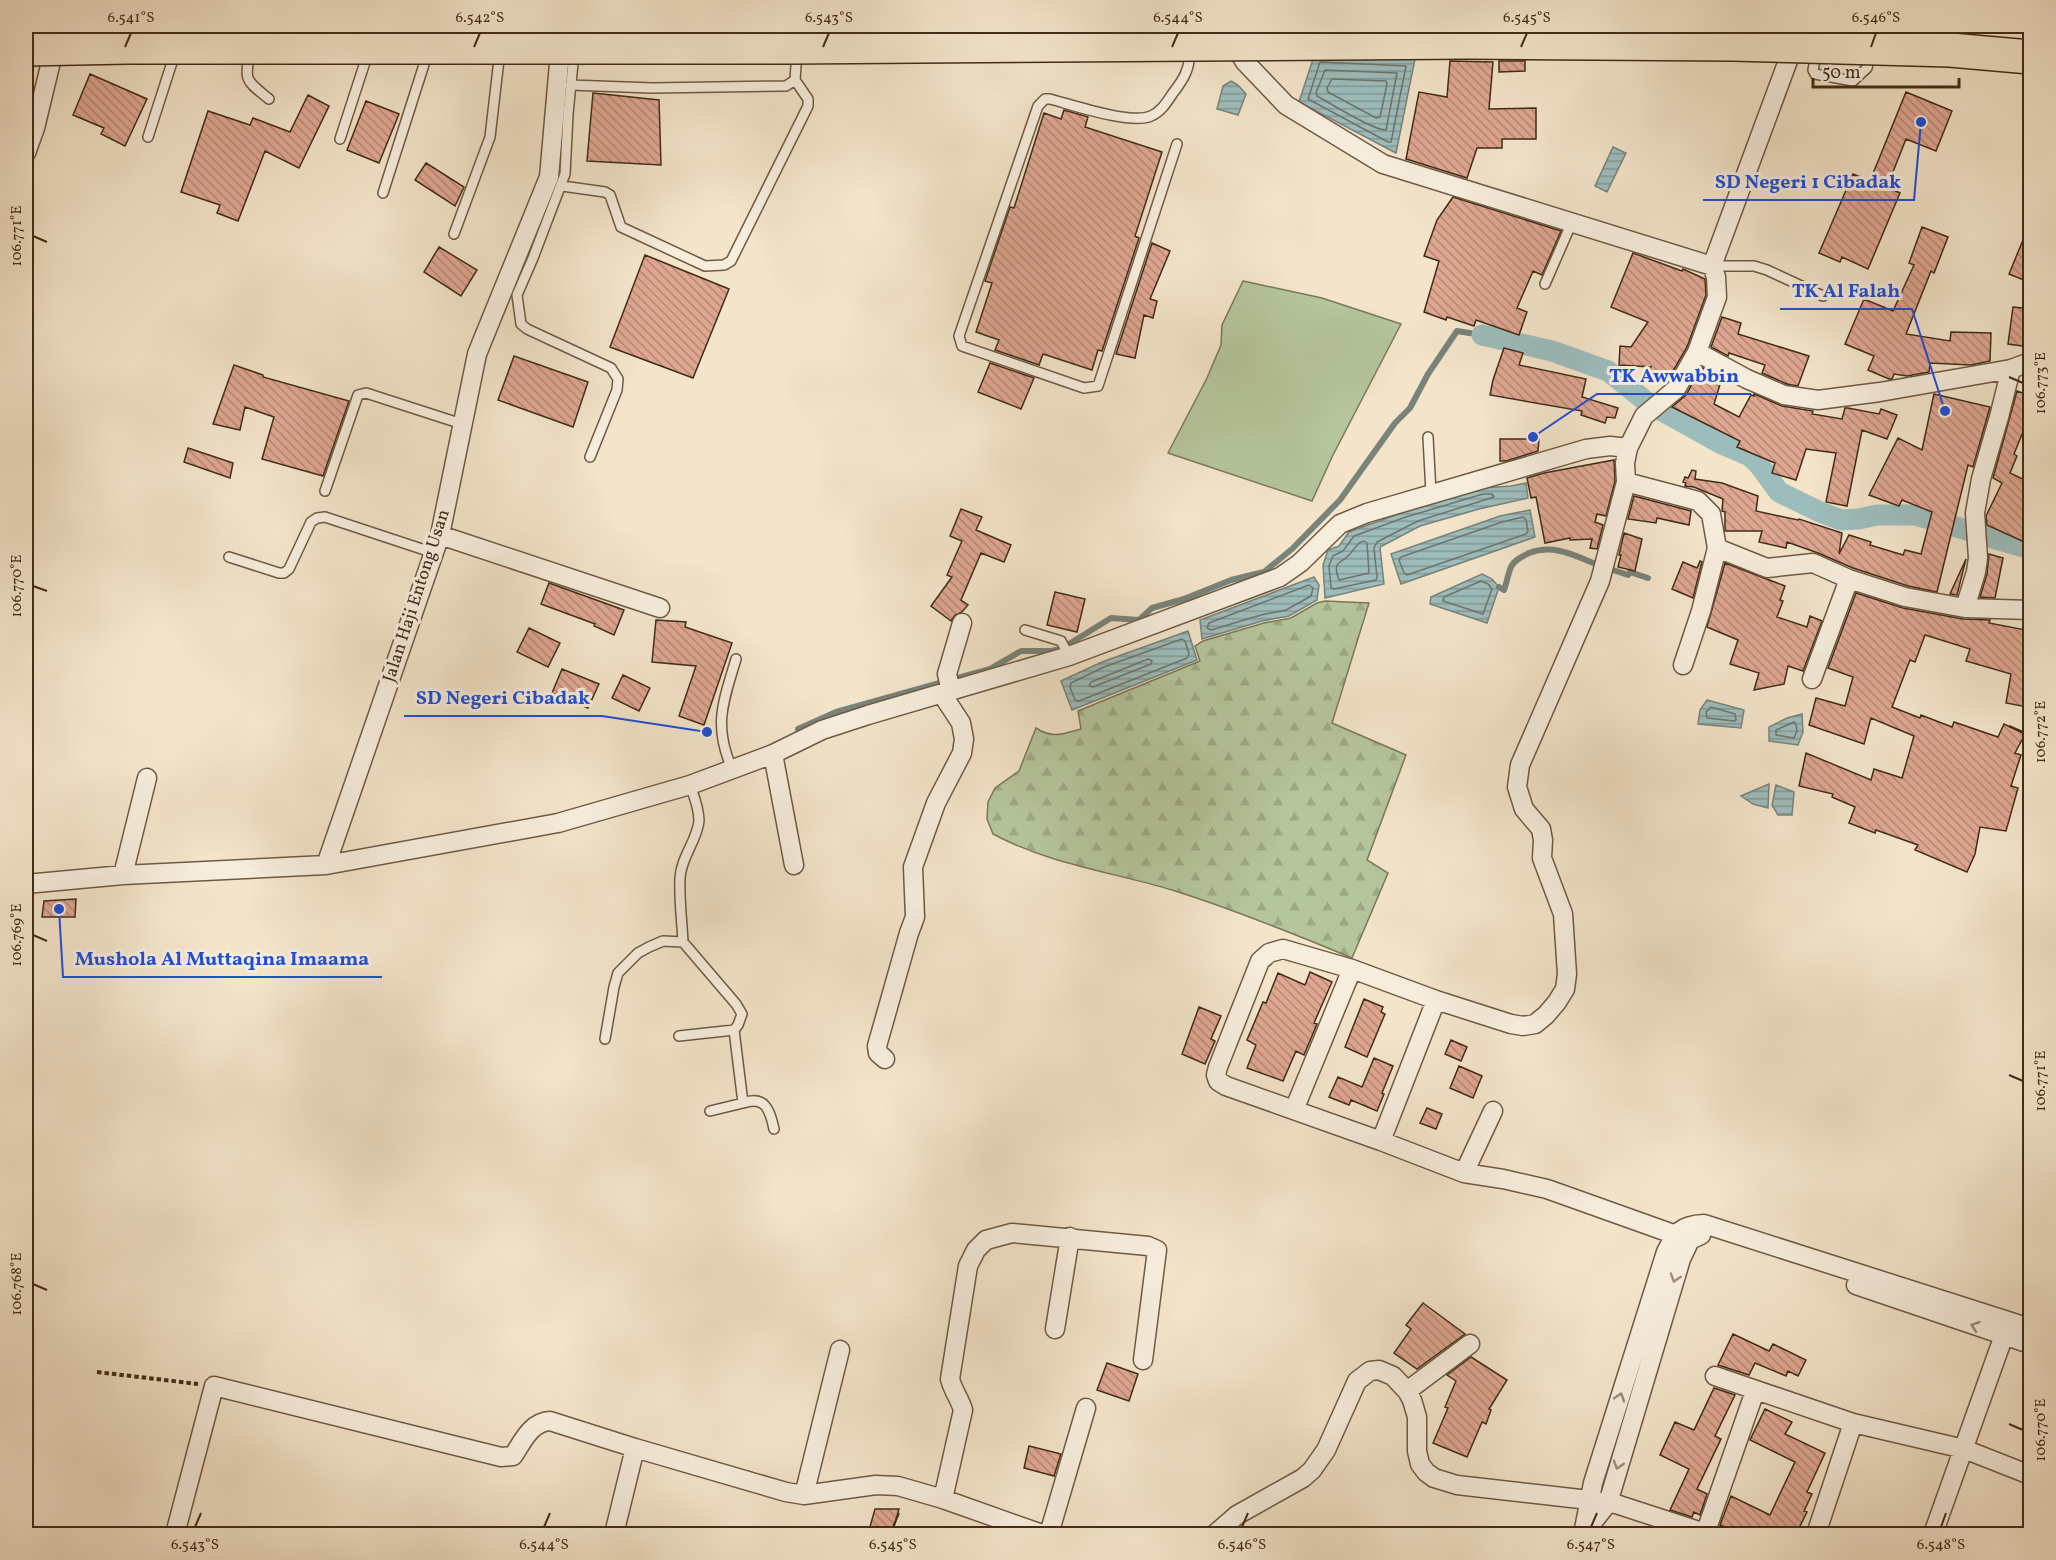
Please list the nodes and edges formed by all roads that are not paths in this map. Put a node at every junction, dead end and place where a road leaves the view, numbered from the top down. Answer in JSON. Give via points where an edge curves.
{"nodes":[{"id":1,"x":2005,"y":26,"type":"edge"},
{"id":2,"x":1223,"y":28,"type":"junction"},
{"id":3,"x":2031,"y":28,"type":"edge"},
{"id":4,"x":1810,"y":29,"type":"junction"},
{"id":5,"x":1876,"y":29,"type":"junction"},
{"id":6,"x":569,"y":32,"type":"junction"},
{"id":7,"x":58,"y":33,"type":"junction"},
{"id":8,"x":434,"y":33,"type":"junction"},
{"id":9,"x":499,"y":33,"type":"junction"},
{"id":10,"x":26,"y":34,"type":"edge"},
{"id":11,"x":181,"y":34,"type":"junction"},
{"id":12,"x":254,"y":35,"type":"junction"},
{"id":13,"x":2031,"y":38,"type":"edge"},
{"id":14,"x":372,"y":39,"type":"dead end"},
{"id":15,"x":1188,"y":39,"type":"dead end"},
{"id":16,"x":797,"y":42,"type":"dead end"},
{"id":17,"x":26,"y":49,"type":"edge"},
{"id":18,"x":2031,"y":57,"type":"edge"},
{"id":19,"x":795,"y":80,"type":"junction"},
{"id":20,"x":570,"y":85,"type":"junction"},
{"id":21,"x":269,"y":99,"type":"dead end"},
{"id":22,"x":148,"y":136,"type":"dead end"},
{"id":23,"x":340,"y":138,"type":"dead end"},
{"id":24,"x":1177,"y":144,"type":"dead end"},
{"id":25,"x":26,"y":153,"type":"edge"},
{"id":26,"x":562,"y":186,"type":"junction"},
{"id":27,"x":383,"y":193,"type":"dead end"},
{"id":28,"x":1572,"y":222,"type":"junction"},
{"id":29,"x":454,"y":234,"type":"dead end"},
{"id":30,"x":1712,"y":266,"type":"junction"},
{"id":31,"x":1545,"y":284,"type":"dead end"},
{"id":32,"x":1823,"y":296,"type":"dead end"},
{"id":33,"x":1697,"y":352,"type":"junction"},
{"id":34,"x":2031,"y":362,"type":"edge"},
{"id":35,"x":2011,"y":369,"type":"junction"},
{"id":36,"x":462,"y":424,"type":"junction"},
{"id":37,"x":1428,"y":437,"type":"dead end"},
{"id":38,"x":1628,"y":448,"type":"junction"},
{"id":39,"x":590,"y":457,"type":"dead end"},
{"id":40,"x":1626,"y":482,"type":"junction"},
{"id":41,"x":325,"y":491,"type":"dead end"},
{"id":42,"x":1431,"y":493,"type":"junction"},
{"id":43,"x":440,"y":535,"type":"junction"},
{"id":44,"x":1718,"y":548,"type":"junction"},
{"id":45,"x":434,"y":552,"type":"junction"},
{"id":46,"x":229,"y":556,"type":"dead end"},
{"id":47,"x":1849,"y":579,"type":"junction"},
{"id":48,"x":660,"y":608,"type":"dead end"},
{"id":49,"x":1965,"y":608,"type":"junction"},
{"id":50,"x":2031,"y":610,"type":"edge"},
{"id":51,"x":962,"y":623,"type":"dead end"},
{"id":52,"x":1025,"y":630,"type":"dead end"},
{"id":53,"x":1065,"y":649,"type":"junction"},
{"id":54,"x":736,"y":659,"type":"dead end"},
{"id":55,"x":1683,"y":665,"type":"dead end"},
{"id":56,"x":1812,"y":679,"type":"dead end"},
{"id":57,"x":948,"y":686,"type":"junction"},
{"id":58,"x":773,"y":754,"type":"junction"},
{"id":59,"x":732,"y":769,"type":"junction"},
{"id":60,"x":147,"y":778,"type":"dead end"},
{"id":61,"x":690,"y":785,"type":"junction"},
{"id":62,"x":326,"y":865,"type":"junction"},
{"id":63,"x":794,"y":865,"type":"dead end"},
{"id":64,"x":123,"y":874,"type":"junction"},
{"id":65,"x":26,"y":884,"type":"edge"},
{"id":66,"x":683,"y":942,"type":"junction"},
{"id":67,"x":1352,"y":969,"type":"junction"},
{"id":68,"x":1436,"y":1000,"type":"junction"},
{"id":69,"x":734,"y":1030,"type":"junction"},
{"id":70,"x":679,"y":1036,"type":"dead end"},
{"id":71,"x":605,"y":1039,"type":"dead end"},
{"id":72,"x":885,"y":1059,"type":"dead end"},
{"id":73,"x":743,"y":1103,"type":"junction"},
{"id":74,"x":1294,"y":1110,"type":"junction"},
{"id":75,"x":710,"y":1111,"type":"dead end"},
{"id":76,"x":1492,"y":1111,"type":"dead end"},
{"id":77,"x":774,"y":1129,"type":"dead end"},
{"id":78,"x":1381,"y":1142,"type":"junction"},
{"id":79,"x":1464,"y":1173,"type":"junction"},
{"id":80,"x":1070,"y":1237,"type":"junction"},
{"id":81,"x":1683,"y":1237,"type":"junction"},
{"id":82,"x":2006,"y":1328,"type":"junction"},
{"id":83,"x":2031,"y":1328,"type":"edge"},
{"id":84,"x":1055,"y":1329,"type":"dead end"},
{"id":85,"x":1470,"y":1344,"type":"dead end"},
{"id":86,"x":2031,"y":1344,"type":"edge"},
{"id":87,"x":840,"y":1350,"type":"dead end"},
{"id":88,"x":1143,"y":1360,"type":"dead end"},
{"id":89,"x":1715,"y":1376,"type":"dead end"},
{"id":90,"x":1407,"y":1391,"type":"junction"},
{"id":91,"x":1755,"y":1391,"type":"junction"},
{"id":92,"x":1086,"y":1408,"type":"dead end"},
{"id":93,"x":1853,"y":1423,"type":"junction"},
{"id":94,"x":635,"y":1448,"type":"junction"},
{"id":95,"x":1964,"y":1449,"type":"junction"},
{"id":96,"x":2031,"y":1475,"type":"edge"},
{"id":97,"x":804,"y":1495,"type":"junction"},
{"id":98,"x":943,"y":1498,"type":"junction"},
{"id":99,"x":1589,"y":1500,"type":"junction"},
{"id":100,"x":1608,"y":1503,"type":"junction"},
{"id":101,"x":175,"y":1534,"type":"edge"},
{"id":102,"x":614,"y":1534,"type":"edge"},
{"id":103,"x":1042,"y":1534,"type":"edge"},
{"id":104,"x":1049,"y":1534,"type":"edge"},
{"id":105,"x":1215,"y":1534,"type":"edge"},
{"id":106,"x":1583,"y":1534,"type":"edge"},
{"id":107,"x":1707,"y":1534,"type":"edge"},
{"id":108,"x":1816,"y":1534,"type":"edge"},
{"id":109,"x":1933,"y":1534,"type":"edge"}],
"edges":[{"from":1,"to":3,"type":"highway"},
{"from":2,"to":4,"type":"highway"},
{"from":2,"to":6,"type":"highway"},
{"from":2,"to":28,"type":"street","via":[[1245,62],[1286,105],[1383,164]]},
{"from":4,"to":5,"type":"highway"},
{"from":4,"to":5,"type":"lane","via":[[1815,74],[1853,81],[1867,68]]},
{"from":4,"to":30,"type":"street"},
{"from":5,"to":13,"type":"highway"},
{"from":6,"to":9,"type":"highway"},
{"from":6,"to":20,"type":"lane"},
{"from":6,"to":36,"type":"street","name":"Jalan Haji Entong Usan","via":[[549,177],[477,354]]},
{"from":7,"to":10,"type":"highway"},
{"from":7,"to":11,"type":"highway"},
{"from":7,"to":25,"type":"street"},
{"from":8,"to":9,"type":"highway"},
{"from":8,"to":12,"type":"highway"},
{"from":8,"to":27,"type":"lane"},
{"from":9,"to":29,"type":"lane","via":[[500,60],[490,136]]},
{"from":11,"to":12,"type":"highway"},
{"from":11,"to":22,"type":"lane"},
{"from":12,"to":21,"type":"lane","via":[[246,73],[249,82]]},
{"from":14,"to":23,"type":"lane"},
{"from":15,"to":24,"type":"lane","via":[[1190,61],[1185,76],[1167,103],[1150,117],[1128,119],[1050,99],[1038,106],[959,336],[962,346],[1084,388],[1098,386]]},
{"from":16,"to":19,"type":"lane"},
{"from":17,"to":18,"type":"highway","bridge":true,"via":[[1480,42],[1778,45],[1950,50]]},
{"from":19,"to":20,"type":"lane","via":[[786,86]]},
{"from":19,"to":26,"type":"lane","via":[[808,99],[808,106],[731,261],[724,265],[705,266],[621,227],[610,195],[605,192]]},
{"from":20,"to":26,"type":"lane"},
{"from":26,"to":39,"type":"lane","via":[[517,295],[520,324],[611,368],[618,379]]},
{"from":28,"to":30,"type":"street"},
{"from":28,"to":31,"type":"lane"},
{"from":30,"to":32,"type":"lane","via":[[1754,266]]},
{"from":30,"to":33,"type":"street","via":[[1717,297]]},
{"from":33,"to":35,"type":"street","via":[[1784,395],[1818,400]]},
{"from":33,"to":38,"type":"street","via":[[1676,388],[1650,411]]},
{"from":34,"to":35,"type":"street"},
{"from":35,"to":49,"type":"street","via":[[1981,478],[1975,513],[1978,558]]},
{"from":36,"to":41,"type":"lane","via":[[366,393],[358,395]]},
{"from":36,"to":43,"type":"street","name":"Jalan Haji Entong Usan"},
{"from":37,"to":42,"type":"lane"},
{"from":38,"to":40,"type":"street"},
{"from":38,"to":42,"type":"street","via":[[1586,449]]},
{"from":40,"to":44,"type":"street","via":[[1698,501],[1711,514]]},
{"from":40,"to":68,"type":"street","via":[[1599,581],[1520,765],[1516,787],[1524,809],[1541,829],[1542,858],[1563,914],[1564,989],[1546,1015],[1535,1024],[1523,1026]]},
{"from":42,"to":53,"type":"street","via":[[1340,524],[1280,577]]},
{"from":43,"to":45,"type":"street","name":"Jalan Haji Entong Usan"},
{"from":43,"to":48,"type":"street"},
{"from":44,"to":47,"type":"street","via":[[1767,568],[1813,563]]},
{"from":44,"to":55,"type":"street"},
{"from":45,"to":46,"type":"lane","via":[[325,517],[310,522],[284,573]]},
{"from":45,"to":62,"type":"street","name":"Jalan Haji Entong Usan"},
{"from":47,"to":49,"type":"street","via":[[1905,597]]},
{"from":47,"to":56,"type":"street"},
{"from":49,"to":50,"type":"street"},
{"from":51,"to":57,"type":"street"},
{"from":52,"to":53,"type":"lane"},
{"from":53,"to":57,"type":"street"},
{"from":54,"to":59,"type":"lane","via":[[721,711],[721,733]]},
{"from":57,"to":58,"type":"street","via":[[822,730]]},
{"from":57,"to":72,"type":"street","via":[[961,723],[962,753],[936,803],[913,867],[915,917],[877,1046]]},
{"from":58,"to":59,"type":"street"},
{"from":58,"to":63,"type":"street"},
{"from":59,"to":61,"type":"street"},
{"from":60,"to":64,"type":"street"},
{"from":61,"to":62,"type":"street","via":[[558,823]]},
{"from":61,"to":66,"type":"lane","via":[[699,818],[681,867]]},
{"from":62,"to":64,"type":"street"},
{"from":64,"to":65,"type":"street"},
{"from":66,"to":69,"type":"lane","via":[[742,1014]]},
{"from":66,"to":71,"type":"lane","via":[[649,946],[618,973]]},
{"from":67,"to":68,"type":"street"},
{"from":67,"to":74,"type":"street"},
{"from":67,"to":74,"type":"street","via":[[1283,949],[1269,952],[1260,961],[1216,1075],[1226,1086]]},
{"from":68,"to":78,"type":"street"},
{"from":69,"to":70,"type":"lane"},
{"from":69,"to":73,"type":"lane"},
{"from":73,"to":75,"type":"lane"},
{"from":73,"to":77,"type":"lane","via":[[759,1101],[770,1113]]},
{"from":74,"to":78,"type":"street"},
{"from":76,"to":79,"type":"street"},
{"from":78,"to":79,"type":"street"},
{"from":79,"to":81,"type":"street","via":[[1547,1189]]},
{"from":80,"to":84,"type":"street"},
{"from":80,"to":88,"type":"street","via":[[1148,1246],[1157,1251]]},
{"from":80,"to":98,"type":"street","via":[[1012,1233],[986,1240],[968,1266],[950,1379],[963,1410]]},
{"from":81,"to":82,"type":"street","via":[[1686,1227],[1704,1224]]},
{"from":99,"to":81,"type":"street","one_way":true,"via":[[1666,1252]]},
{"from":81,"to":100,"type":"street","one_way":true,"via":[[1681,1258]]},
{"from":82,"to":83,"type":"street"},
{"from":82,"to":86,"type":"street"},
{"from":82,"to":95,"type":"street"},
{"from":85,"to":90,"type":"street"},
{"from":87,"to":97,"type":"street"},
{"from":89,"to":91,"type":"street"},
{"from":90,"to":99,"type":"street","via":[[1417,1417],[1420,1464],[1434,1478],[1457,1485]]},
{"from":90,"to":105,"type":"street","via":[[1387,1373],[1378,1370],[1363,1375],[1312,1470],[1238,1515]]},
{"from":91,"to":93,"type":"street"},
{"from":91,"to":107,"type":"street"},
{"from":92,"to":104,"type":"street"},
{"from":93,"to":95,"type":"street"},
{"from":93,"to":108,"type":"street"},
{"from":94,"to":97,"type":"street"},
{"from":94,"to":101,"type":"street","via":[[541,1421],[533,1426],[513,1456],[501,1457],[214,1386]]},
{"from":94,"to":102,"type":"street"},
{"from":95,"to":96,"type":"street"},
{"from":95,"to":109,"type":"street"},
{"from":97,"to":98,"type":"street","via":[[876,1485],[898,1486]]},
{"from":98,"to":103,"type":"street"},
{"from":99,"to":100,"type":"street"},
{"from":99,"to":106,"type":"street"},
{"from":100,"to":106,"type":"street"},
{"from":100,"to":107,"type":"street"}]}
